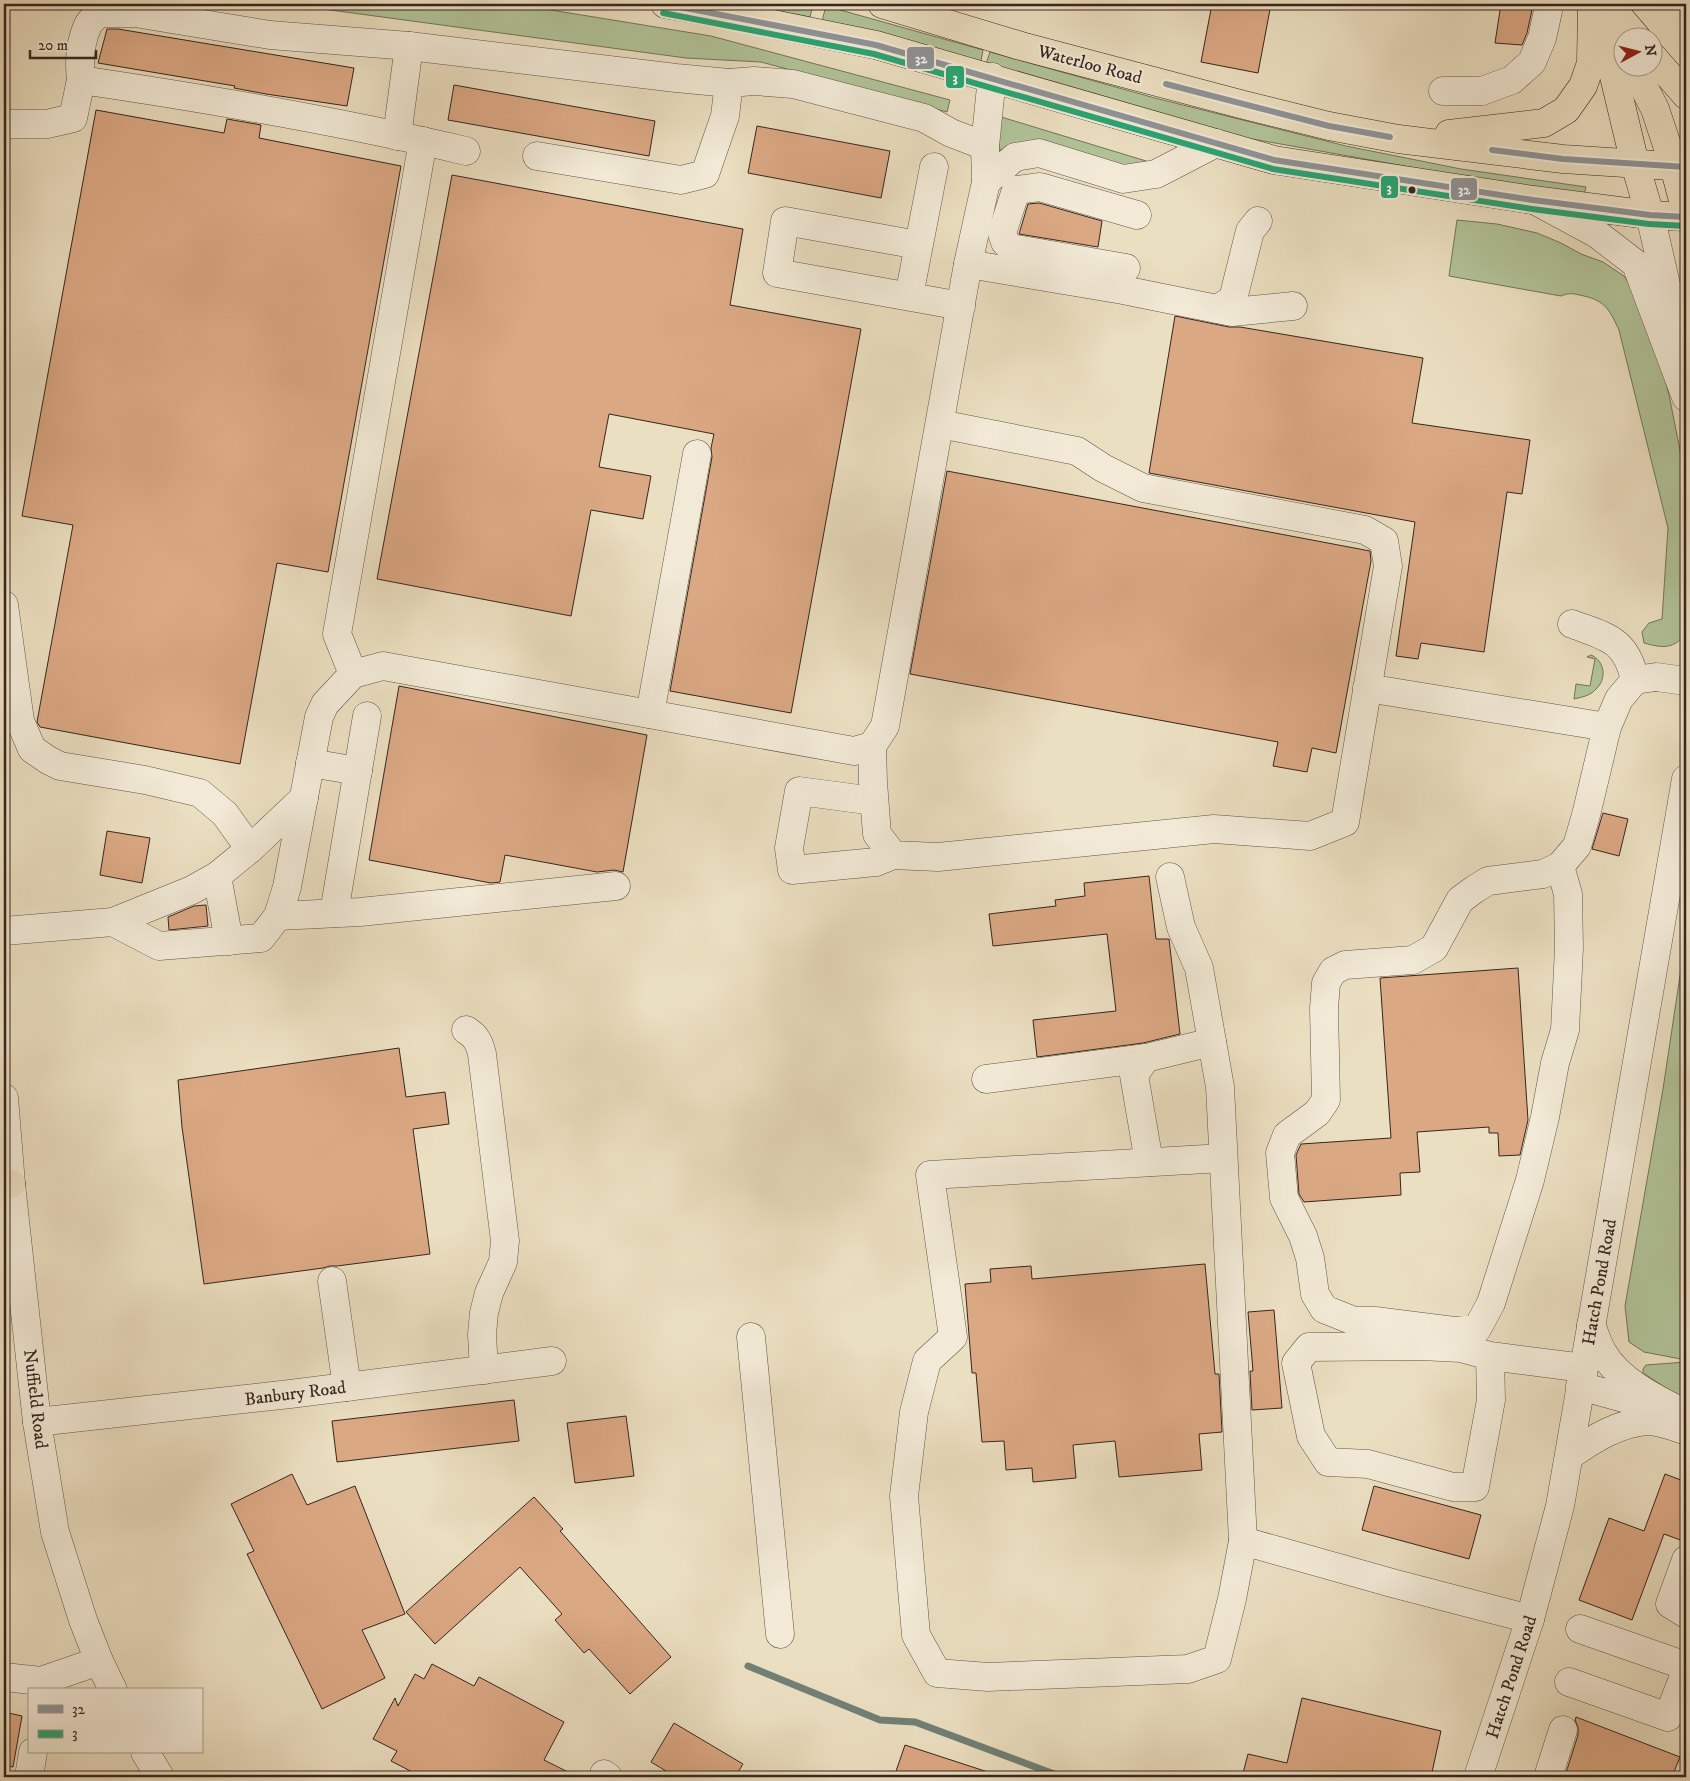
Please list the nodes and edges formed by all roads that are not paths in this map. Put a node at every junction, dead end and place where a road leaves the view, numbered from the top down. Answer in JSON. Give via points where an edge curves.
{"nodes":[{"id":1,"x":666,"y":4,"type":"edge"},
{"id":2,"x":882,"y":4,"type":"edge"},
{"id":3,"x":1547,"y":4,"type":"edge"},
{"id":4,"x":1592,"y":4,"type":"edge"},
{"id":5,"x":1597,"y":4,"type":"edge"},
{"id":6,"x":1602,"y":4,"type":"edge"},
{"id":7,"x":1608,"y":4,"type":"edge"},
{"id":8,"x":1614,"y":28,"type":"edge"},
{"id":9,"x":1628,"y":28,"type":"edge"},
{"id":10,"x":409,"y":46,"type":"junction"},
{"id":11,"x":1662,"y":67,"type":"edge"},
{"id":12,"x":992,"y":77,"type":"junction"},
{"id":13,"x":1639,"y":78,"type":"edge"},
{"id":14,"x":81,"y":80,"type":"junction"},
{"id":15,"x":728,"y":83,"type":"junction"},
{"id":16,"x":1443,"y":91,"type":"dead end"},
{"id":17,"x":1686,"y":95,"type":"edge"},
{"id":18,"x":4,"y":126,"type":"edge"},
{"id":19,"x":410,"y":138,"type":"junction"},
{"id":20,"x":1398,"y":139,"type":"junction"},
{"id":21,"x":1216,"y":143,"type":"junction"},
{"id":22,"x":985,"y":146,"type":"junction"},
{"id":23,"x":466,"y":151,"type":"dead end"},
{"id":24,"x":537,"y":156,"type":"dead end"},
{"id":25,"x":1635,"y":164,"type":"junction"},
{"id":26,"x":1680,"y":166,"type":"edge"},
{"id":27,"x":934,"y":167,"type":"dead end"},
{"id":28,"x":986,"y":182,"type":"junction"},
{"id":29,"x":1533,"y":200,"type":"junction"},
{"id":30,"x":1686,"y":212,"type":"edge"},
{"id":31,"x":1138,"y":215,"type":"dead end"},
{"id":32,"x":1650,"y":215,"type":"junction"},
{"id":33,"x":1686,"y":217,"type":"edge"},
{"id":34,"x":1258,"y":222,"type":"dead end"},
{"id":35,"x":918,"y":245,"type":"junction"},
{"id":36,"x":968,"y":264,"type":"junction"},
{"id":37,"x":1126,"y":268,"type":"dead end"},
{"id":38,"x":909,"y":296,"type":"junction"},
{"id":39,"x":960,"y":306,"type":"junction"},
{"id":40,"x":1293,"y":306,"type":"dead end"},
{"id":41,"x":1218,"y":309,"type":"junction"},
{"id":42,"x":1686,"y":363,"type":"edge"},
{"id":43,"x":1686,"y":397,"type":"edge"},
{"id":44,"x":940,"y":424,"type":"junction"},
{"id":45,"x":696,"y":454,"type":"dead end"},
{"id":46,"x":4,"y":605,"type":"edge"},
{"id":47,"x":1572,"y":624,"type":"dead end"},
{"id":48,"x":353,"y":674,"type":"junction"},
{"id":49,"x":1635,"y":680,"type":"junction"},
{"id":50,"x":1686,"y":681,"type":"edge"},
{"id":51,"x":1367,"y":688,"type":"junction"},
{"id":52,"x":650,"y":714,"type":"junction"},
{"id":53,"x":368,"y":716,"type":"dead end"},
{"id":54,"x":1607,"y":727,"type":"junction"},
{"id":55,"x":872,"y":746,"type":"junction"},
{"id":56,"x":310,"y":763,"type":"junction"},
{"id":57,"x":358,"y":771,"type":"junction"},
{"id":58,"x":1686,"y":779,"type":"edge"},
{"id":59,"x":304,"y":798,"type":"junction"},
{"id":60,"x":874,"y":801,"type":"junction"},
{"id":61,"x":250,"y":849,"type":"junction"},
{"id":62,"x":893,"y":855,"type":"junction"},
{"id":63,"x":1560,"y":866,"type":"junction"},
{"id":64,"x":217,"y":876,"type":"junction"},
{"id":65,"x":1170,"y":877,"type":"dead end"},
{"id":66,"x":616,"y":886,"type":"dead end"},
{"id":67,"x":334,"y":913,"type":"junction"},
{"id":68,"x":278,"y":916,"type":"junction"},
{"id":69,"x":113,"y":922,"type":"junction"},
{"id":70,"x":4,"y":932,"type":"edge"},
{"id":71,"x":229,"y":941,"type":"junction"},
{"id":72,"x":466,"y":1030,"type":"dead end"},
{"id":73,"x":1212,"y":1042,"type":"junction"},
{"id":74,"x":1146,"y":1058,"type":"junction"},
{"id":75,"x":986,"y":1080,"type":"dead end"},
{"id":76,"x":4,"y":1098,"type":"edge"},
{"id":77,"x":1223,"y":1158,"type":"junction"},
{"id":78,"x":1149,"y":1162,"type":"junction"},
{"id":79,"x":8,"y":1185,"type":"edge"},
{"id":80,"x":332,"y":1281,"type":"dead end"},
{"id":81,"x":1591,"y":1324,"type":"junction"},
{"id":82,"x":751,"y":1337,"type":"dead end"},
{"id":83,"x":1490,"y":1356,"type":"junction"},
{"id":84,"x":552,"y":1361,"type":"dead end"},
{"id":85,"x":484,"y":1370,"type":"junction"},
{"id":86,"x":1582,"y":1377,"type":"junction"},
{"id":87,"x":347,"y":1387,"type":"junction"},
{"id":88,"x":1686,"y":1415,"type":"edge"},
{"id":89,"x":38,"y":1422,"type":"junction"},
{"id":90,"x":1686,"y":1431,"type":"edge"},
{"id":91,"x":1569,"y":1456,"type":"junction"},
{"id":92,"x":1243,"y":1541,"type":"junction"},
{"id":93,"x":1686,"y":1560,"type":"edge"},
{"id":94,"x":1686,"y":1614,"type":"edge"},
{"id":95,"x":1530,"y":1618,"type":"junction"},
{"id":96,"x":1580,"y":1629,"type":"dead end"},
{"id":97,"x":780,"y":1634,"type":"dead end"},
{"id":98,"x":99,"y":1661,"type":"junction"},
{"id":99,"x":1686,"y":1666,"type":"edge"},
{"id":100,"x":1686,"y":1671,"type":"edge"},
{"id":101,"x":4,"y":1677,"type":"edge"},
{"id":102,"x":1570,"y":1682,"type":"dead end"},
{"id":103,"x":41,"y":1686,"type":"edge"},
{"id":104,"x":112,"y":1688,"type":"edge"},
{"id":105,"x":1563,"y":1730,"type":"dead end"},
{"id":106,"x":33,"y":1754,"type":"edge"},
{"id":107,"x":146,"y":1754,"type":"edge"},
{"id":108,"x":29,"y":1777,"type":"edge"},
{"id":109,"x":160,"y":1777,"type":"edge"},
{"id":110,"x":1478,"y":1777,"type":"edge"},
{"id":111,"x":1548,"y":1777,"type":"edge"}],
"edges":[{"from":1,"to":12,"type":"main road","via":[[876,45]]},
{"from":2,"to":20,"type":"main road","name":"Waterloo Road","via":[[1021,46],[1244,105]]},
{"from":3,"to":16,"type":"street","via":[[1542,38],[1532,62],[1512,80],[1482,91]]},
{"from":4,"to":20,"type":"main road","via":[[1591,63],[1583,86],[1566,110],[1544,123],[1528,126]]},
{"from":5,"to":25,"type":"main road"},
{"from":6,"to":8,"type":"main road"},
{"from":7,"to":9,"type":"main road"},
{"from":10,"to":14,"type":"street","via":[[270,35],[135,13],[98,13],[88,25],[82,46]]},
{"from":10,"to":15,"type":"street"},
{"from":10,"to":19,"type":"street"},
{"from":11,"to":17,"type":"main road"},
{"from":12,"to":21,"type":"main road"},
{"from":12,"to":22,"type":"street"},
{"from":13,"to":26,"type":"main road"},
{"from":14,"to":18,"type":"street","via":[[73,118],[47,124]]},
{"from":14,"to":19,"type":"street","via":[[218,100]]},
{"from":15,"to":22,"type":"street","via":[[754,80],[793,84],[924,118]]},
{"from":15,"to":24,"type":"street","via":[[725,116],[705,174],[681,180]]},
{"from":19,"to":23,"type":"street"},
{"from":19,"to":48,"type":"street","via":[[338,634]]},
{"from":20,"to":25,"type":"main road","name":"Waterloo Road","via":[[1563,159]]},
{"from":21,"to":28,"type":"street","via":[[1156,174],[1123,180],[1039,153],[1015,157]]},
{"from":21,"to":29,"type":"main road","via":[[1274,160]]},
{"from":22,"to":28,"type":"street"},
{"from":25,"to":26,"type":"main road","name":"Waterloo Road"},
{"from":25,"to":32,"type":"main road"},
{"from":26,"to":30,"type":"main road"},
{"from":27,"to":35,"type":"street"},
{"from":28,"to":36,"type":"street"},
{"from":29,"to":32,"type":"main road"},
{"from":29,"to":43,"type":"street","via":[[1597,234],[1636,264]]},
{"from":31,"to":37,"type":"street","via":[[1040,187],[1028,188],[1016,190],[1002,233],[1011,248]]},
{"from":32,"to":33,"type":"main road"},
{"from":32,"to":42,"type":"street"},
{"from":34,"to":41,"type":"street","via":[[1250,231],[1233,300]]},
{"from":35,"to":38,"type":"street"},
{"from":35,"to":38,"type":"street","via":[[785,222],[777,273]]},
{"from":36,"to":39,"type":"street"},
{"from":36,"to":41,"type":"street"},
{"from":38,"to":39,"type":"street"},
{"from":39,"to":44,"type":"street"},
{"from":40,"to":41,"type":"street","via":[[1232,312]]},
{"from":44,"to":51,"type":"street","via":[[1076,451],[1143,488],[1365,530],[1384,541],[1388,566]]},
{"from":44,"to":55,"type":"street","via":[[885,726]]},
{"from":45,"to":52,"type":"street"},
{"from":46,"to":61,"type":"street","via":[[20,721],[32,749],[60,766],[200,793],[225,814]]},
{"from":47,"to":49,"type":"street","via":[[1612,639],[1629,661]]},
{"from":48,"to":52,"type":"street","via":[[383,666]]},
{"from":48,"to":56,"type":"street","via":[[325,704],[319,717]]},
{"from":49,"to":50,"type":"street","via":[[1656,677]]},
{"from":49,"to":54,"type":"street","via":[[1619,699]]},
{"from":51,"to":54,"type":"street"},
{"from":51,"to":62,"type":"street","via":[[1345,822],[1310,836],[1214,829],[938,857]]},
{"from":52,"to":55,"type":"street","via":[[854,751]]},
{"from":53,"to":57,"type":"street"},
{"from":54,"to":63,"type":"street","via":[[1577,846]]},
{"from":55,"to":60,"type":"street"},
{"from":56,"to":57,"type":"street"},
{"from":56,"to":59,"type":"street"},
{"from":57,"to":67,"type":"street"},
{"from":58,"to":81,"type":"street","name":"Hatch Pond Road"},
{"from":59,"to":61,"type":"street"},
{"from":59,"to":68,"type":"street","via":[[287,887]]},
{"from":60,"to":62,"type":"street","via":[[877,834]]},
{"from":60,"to":62,"type":"street","via":[[799,791],[789,848],[792,870],[876,862]]},
{"from":61,"to":64,"type":"street"},
{"from":63,"to":63,"type":"street","via":[[1542,874],[1488,881],[1460,900],[1434,948],[1413,960],[1345,965],[1333,971],[1326,983],[1326,1100],[1317,1113],[1287,1135],[1280,1153],[1284,1198],[1303,1236],[1315,1294],[1324,1308],[1354,1321],[1454,1331],[1477,1328],[1492,1303],[1530,1180],[1565,1030],[1568,894]]},
{"from":64,"to":69,"type":"street","via":[[192,890]]},
{"from":64,"to":71,"type":"street"},
{"from":65,"to":73,"type":"street","via":[[1182,927],[1198,968]]},
{"from":66,"to":67,"type":"street"},
{"from":67,"to":68,"type":"street"},
{"from":68,"to":71,"type":"street","via":[[261,938]]},
{"from":69,"to":70,"type":"street"},
{"from":69,"to":71,"type":"street","via":[[159,946]]},
{"from":72,"to":85,"type":"street","via":[[479,1041],[482,1054],[505,1241],[503,1262],[484,1313]]},
{"from":73,"to":74,"type":"street"},
{"from":73,"to":77,"type":"street","via":[[1220,1087]]},
{"from":74,"to":75,"type":"street"},
{"from":74,"to":78,"type":"street","via":[[1134,1075]]},
{"from":76,"to":79,"type":"street","name":"Nuffield Road"},
{"from":77,"to":78,"type":"street"},
{"from":77,"to":92,"type":"street"},
{"from":78,"to":92,"type":"street","via":[[930,1175],[953,1337],[927,1361],[914,1412],[904,1496],[916,1634],[937,1673],[988,1678],[1188,1669],[1217,1659]]},
{"from":79,"to":89,"type":"street","name":"Nuffield Road"},
{"from":80,"to":87,"type":"street"},
{"from":81,"to":86,"type":"street","name":"Hatch Pond Road"},
{"from":81,"to":88,"type":"street","via":[[1603,1353],[1619,1373],[1654,1399]]},
{"from":82,"to":97,"type":"street"},
{"from":83,"to":83,"type":"street","via":[[1491,1400],[1475,1487],[1453,1487],[1368,1464],[1328,1462],[1312,1436],[1296,1363],[1309,1348],[1421,1346],[1461,1348]]},
{"from":83,"to":86,"type":"street"},
{"from":84,"to":85,"type":"street","name":"Banbury Road"},
{"from":85,"to":87,"type":"street","name":"Banbury Road"},
{"from":86,"to":88,"type":"street"},
{"from":86,"to":91,"type":"street","name":"Hatch Pond Road"},
{"from":87,"to":89,"type":"street","name":"Banbury Road"},
{"from":89,"to":98,"type":"street","name":"Nuffield Road","via":[[55,1532]]},
{"from":90,"to":91,"type":"street","via":[[1649,1421],[1615,1429]]},
{"from":91,"to":95,"type":"street","name":"Hatch Pond Road","via":[[1560,1506]]},
{"from":92,"to":95,"type":"street"},
{"from":93,"to":94,"type":"street","via":[[1670,1604]]},
{"from":95,"to":110,"type":"street","name":"Hatch Pond Road"},
{"from":96,"to":99,"type":"street"},
{"from":98,"to":103,"type":"street"},
{"from":98,"to":104,"type":"street","name":"Nuffield Road"},
{"from":100,"to":102,"type":"street","via":[[1668,1717]]},
{"from":101,"to":103,"type":"street"},
{"from":105,"to":111,"type":"street"},
{"from":106,"to":108,"type":"street"},
{"from":107,"to":109,"type":"street"}]}
